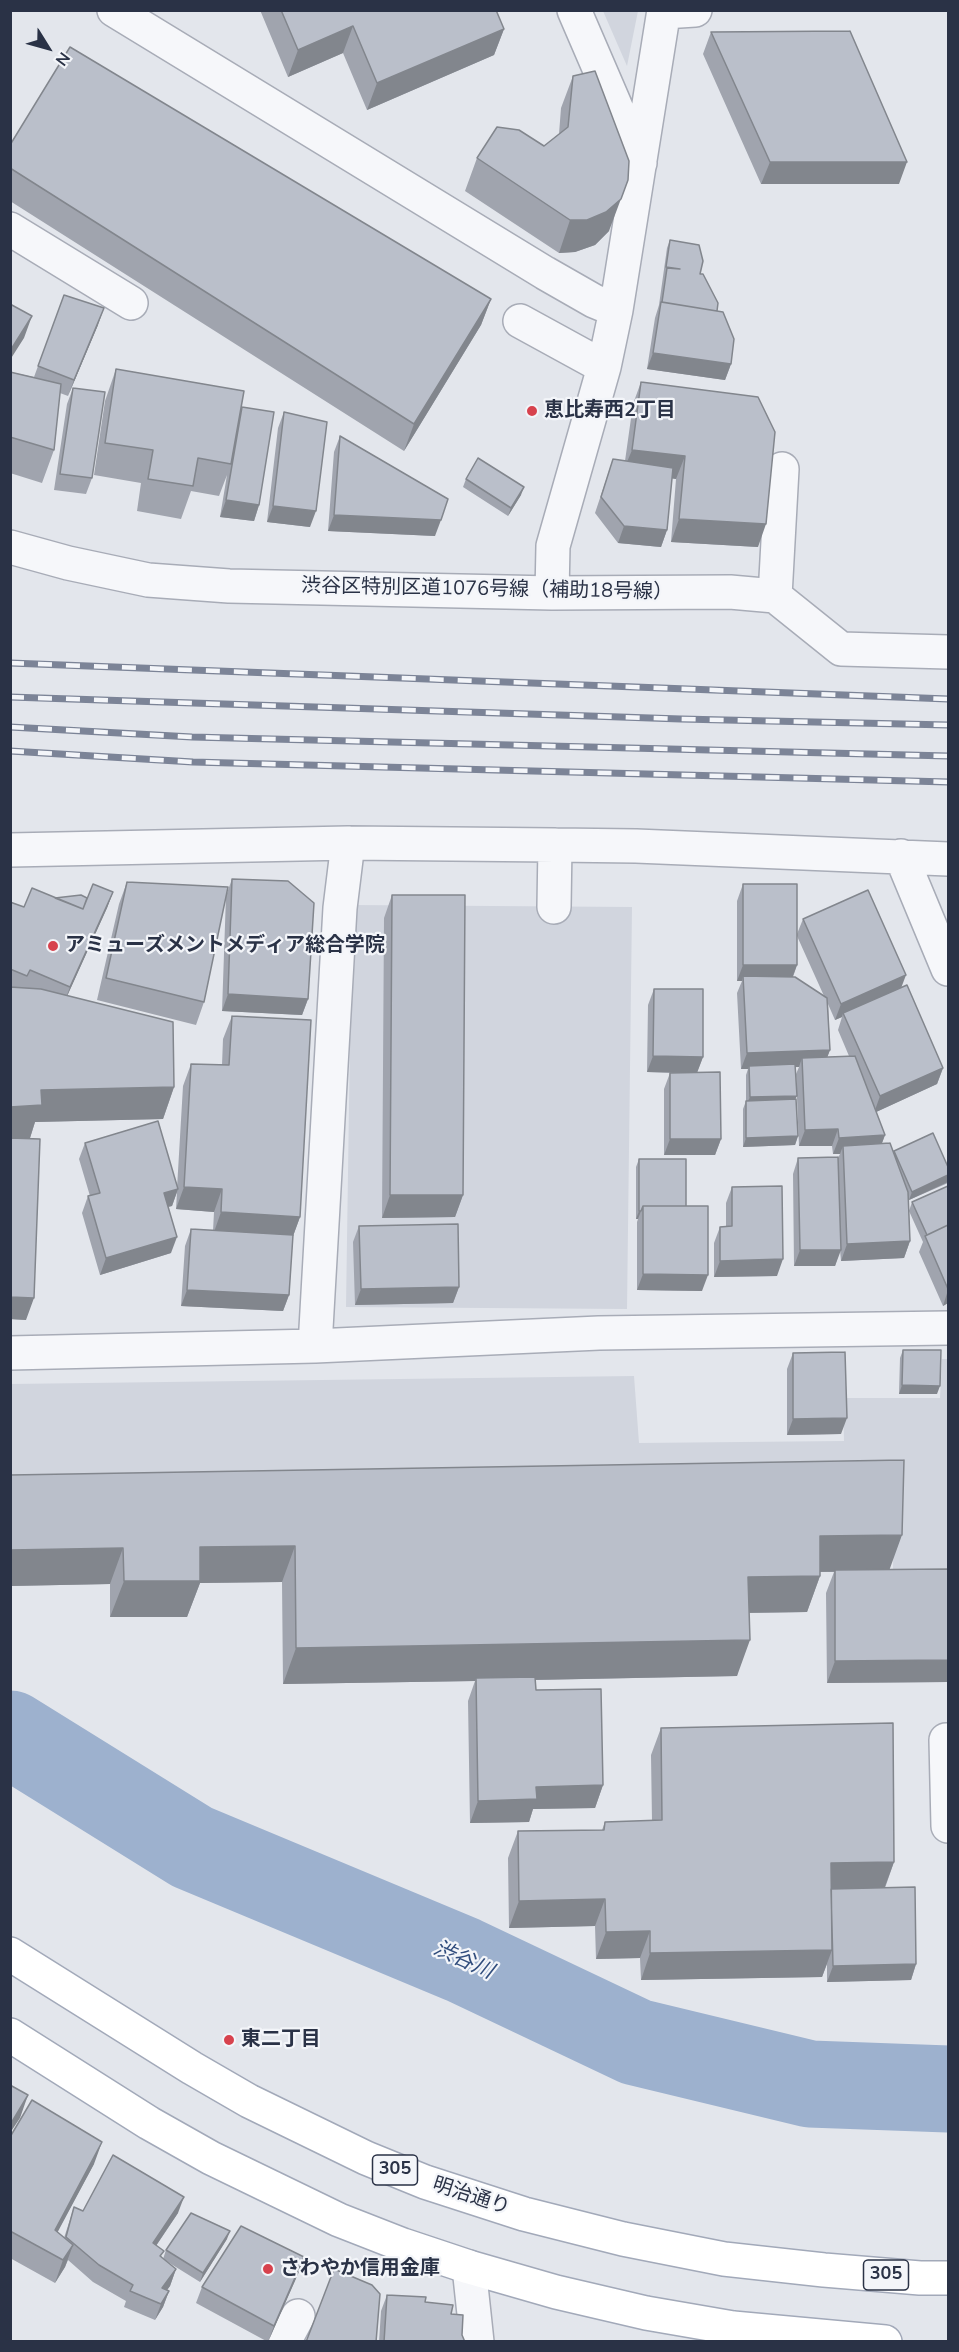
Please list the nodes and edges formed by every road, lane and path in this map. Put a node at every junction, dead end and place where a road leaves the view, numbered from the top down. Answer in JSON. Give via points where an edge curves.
{"nodes":[{"id":1,"x":114,"y":10,"type":"edge"},
{"id":2,"x":574,"y":10,"type":"edge"},
{"id":3,"x":674,"y":11,"type":"edge"},
{"id":4,"x":641,"y":165,"type":"junction"},
{"id":5,"x":10,"y":229,"type":"edge"},
{"id":6,"x":131,"y":303,"type":"dead end"},
{"id":7,"x":616,"y":310,"type":"junction"},
{"id":8,"x":520,"y":321,"type":"dead end"},
{"id":9,"x":604,"y":367,"type":"junction"},
{"id":10,"x":782,"y":469,"type":"dead end"},
{"id":11,"x":10,"y":547,"type":"edge"},
{"id":12,"x":552,"y":593,"type":"junction"},
{"id":13,"x":775,"y":596,"type":"junction"},
{"id":14,"x":948,"y":652,"type":"edge"},
{"id":15,"x":348,"y":843,"type":"junction"},
{"id":16,"x":555,"y":845,"type":"junction"},
{"id":17,"x":10,"y":850,"type":"edge"},
{"id":18,"x":901,"y":856,"type":"junction"},
{"id":19,"x":948,"y":859,"type":"edge"},
{"id":20,"x":554,"y":907,"type":"dead end"},
{"id":21,"x":948,"y":969,"type":"edge"},
{"id":22,"x":948,"y":1328,"type":"edge"},
{"id":23,"x":315,"y":1346,"type":"junction"},
{"id":24,"x":10,"y":1353,"type":"edge"},
{"id":25,"x":948,"y":1740,"type":"edge"},
{"id":26,"x":948,"y":1826,"type":"edge"},
{"id":27,"x":10,"y":1954,"type":"edge"},
{"id":28,"x":10,"y":2035,"type":"edge"},
{"id":29,"x":469,"y":2267,"type":"junction"},
{"id":30,"x":948,"y":2278,"type":"edge"},
{"id":31,"x":819,"y":2339,"type":"edge"},
{"id":32,"x":477,"y":2342,"type":"edge"},
{"id":33,"x":885,"y":2342,"type":"edge"}],
"edges":[{"from":1,"to":7,"type":"street","via":[[545,273]]},
{"from":2,"to":4,"type":"street"},
{"from":3,"to":4,"type":"street"},
{"from":4,"to":7,"type":"street"},
{"from":5,"to":6,"type":"street"},
{"from":7,"to":9,"type":"street"},
{"from":8,"to":9,"type":"street"},
{"from":9,"to":12,"type":"street","via":[[553,546]]},
{"from":10,"to":13,"type":"street"},
{"from":11,"to":12,"type":"street","name":"渋谷区特別区道1076号線（補助18号線）","via":[[148,580],[230,586]]},
{"from":12,"to":13,"type":"street","name":"渋谷区特別区道1076号線（補助18号線）","via":[[730,592]]},
{"from":13,"to":14,"type":"street","via":[[841,649]]},
{"from":15,"to":16,"type":"street"},
{"from":15,"to":17,"type":"street"},
{"from":15,"to":23,"type":"street","via":[[340,908]]},
{"from":16,"to":18,"type":"street"},
{"from":16,"to":20,"type":"street"},
{"from":18,"to":19,"type":"street"},
{"from":18,"to":21,"type":"street"},
{"from":22,"to":23,"type":"street","via":[[599,1333],[547,1322]]},
{"from":23,"to":24,"type":"street"},
{"from":25,"to":26,"type":"street"},
{"from":27,"to":30,"type":"main road","name":"明治通り","number":"305","via":[[249,2101],[425,2182],[524,2214],[724,2259]]},
{"from":28,"to":29,"type":"main road","via":[[149,2123],[275,2191],[339,2220]]},
{"from":29,"to":31,"type":"main road","via":[[646,2313]]},
{"from":29,"to":32,"type":"street"},
{"from":31,"to":33,"type":"main road"}]}
